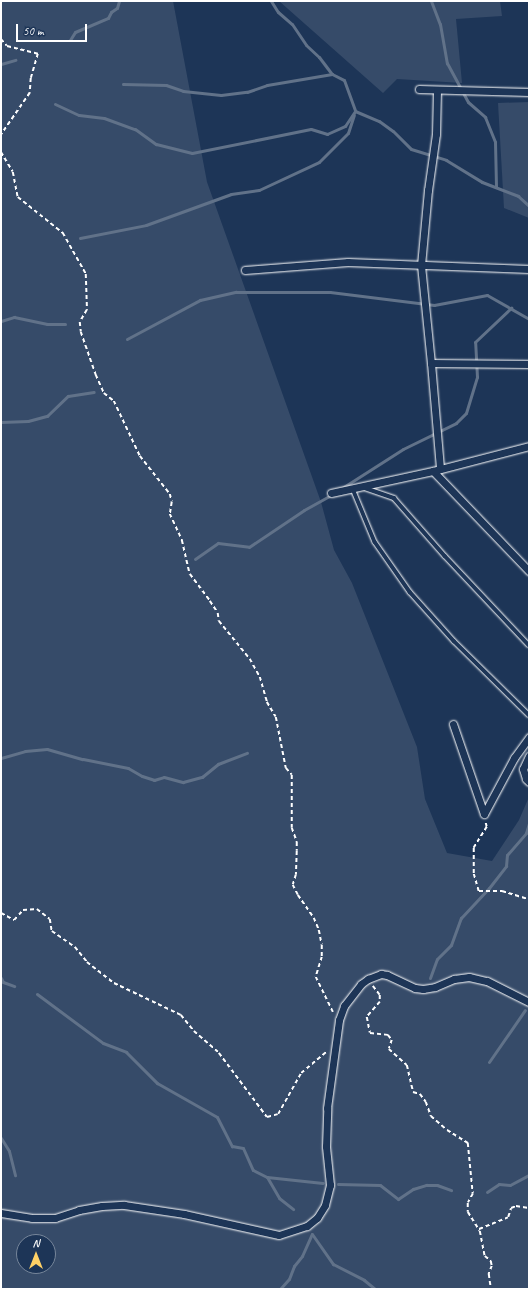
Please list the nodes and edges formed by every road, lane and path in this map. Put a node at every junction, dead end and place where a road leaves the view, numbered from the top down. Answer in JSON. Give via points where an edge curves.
{"nodes":[{"id":1,"x":1,"y":39,"type":"edge"},
{"id":2,"x":419,"y":90,"type":"dead end"},
{"id":3,"x":437,"y":90,"type":"junction"},
{"id":4,"x":529,"y":92,"type":"edge"},
{"id":5,"x":1,"y":135,"type":"edge"},
{"id":6,"x":1,"y":152,"type":"edge"},
{"id":7,"x":421,"y":265,"type":"junction"},
{"id":8,"x":529,"y":269,"type":"edge"},
{"id":9,"x":245,"y":270,"type":"dead end"},
{"id":10,"x":431,"y":363,"type":"junction"},
{"id":11,"x":529,"y":364,"type":"edge"},
{"id":12,"x":529,"y":446,"type":"edge"},
{"id":13,"x":436,"y":470,"type":"junction"},
{"id":14,"x":362,"y":487,"type":"junction"},
{"id":15,"x":353,"y":489,"type":"junction"},
{"id":16,"x":331,"y":493,"type":"dead end"},
{"id":17,"x":529,"y":571,"type":"edge"},
{"id":18,"x":529,"y":645,"type":"edge"},
{"id":19,"x":529,"y":715,"type":"edge"},
{"id":20,"x":452,"y":724,"type":"dead end"},
{"id":21,"x":529,"y":737,"type":"edge"},
{"id":22,"x":529,"y":756,"type":"edge"},
{"id":23,"x":529,"y":782,"type":"edge"},
{"id":24,"x":484,"y":814,"type":"junction"},
{"id":25,"x":529,"y":899,"type":"edge"},
{"id":26,"x":1,"y":913,"type":"edge"},
{"id":27,"x":368,"y":979,"type":"junction"},
{"id":28,"x":529,"y":1002,"type":"edge"},
{"id":29,"x":339,"y":1020,"type":"junction"},
{"id":30,"x":337,"y":1043,"type":"junction"},
{"id":31,"x":529,"y":1208,"type":"edge"},
{"id":32,"x":1,"y":1213,"type":"edge"},
{"id":33,"x":479,"y":1229,"type":"junction"},
{"id":34,"x":491,"y":1289,"type":"edge"}],
"edges":[{"from":1,"to":5,"type":"path","via":[[7,46],[38,54],[31,78],[30,93]]},
{"from":2,"to":3,"type":"street"},
{"from":3,"to":4,"type":"street"},
{"from":3,"to":7,"type":"street","via":[[436,134]]},
{"from":6,"to":29,"type":"path","via":[[13,172],[18,197],[62,232],[86,274],[87,310],[80,322],[80,332],[96,375],[104,393],[114,401],[140,456],[170,494],[170,514],[182,540],[190,574],[214,607],[219,621],[250,659],[260,677],[267,702],[276,717],[286,768],[292,775],[292,828],[297,842],[296,875],[293,885],[319,930],[322,957],[316,977],[326,994],[329,1006]]},
{"from":7,"to":8,"type":"street"},
{"from":7,"to":9,"type":"street","via":[[348,262]]},
{"from":7,"to":10,"type":"street"},
{"from":10,"to":11,"type":"street"},
{"from":10,"to":13,"type":"street"},
{"from":12,"to":13,"type":"street"},
{"from":13,"to":14,"type":"street"},
{"from":13,"to":17,"type":"street"},
{"from":14,"to":15,"type":"street"},
{"from":14,"to":18,"type":"lane","via":[[394,498]]},
{"from":15,"to":16,"type":"street"},
{"from":15,"to":19,"type":"lane","via":[[375,542],[410,592],[454,641]]},
{"from":20,"to":24,"type":"street"},
{"from":21,"to":24,"type":"street","via":[[514,758]]},
{"from":22,"to":23,"type":"street","via":[[523,769]]},
{"from":24,"to":25,"type":"path","via":[[487,827],[474,848],[474,874],[478,891],[502,891]]},
{"from":26,"to":30,"type":"path","via":[[14,920],[23,910],[37,909],[50,919],[52,931],[75,947],[87,962],[114,983],[181,1015],[194,1031],[219,1053],[266,1117],[278,1114],[301,1073]]},
{"from":27,"to":28,"type":"street","via":[[381,974],[388,975],[415,988],[423,989],[469,977],[487,981]]},
{"from":27,"to":29,"type":"street","via":[[344,1006]]},
{"from":27,"to":33,"type":"path","via":[[380,995],[380,1002],[367,1017],[370,1033],[388,1035],[392,1040],[389,1048],[408,1065],[413,1092],[420,1094],[431,1116],[468,1143],[473,1194],[468,1203],[468,1212]]},
{"from":29,"to":30,"type":"street"},
{"from":30,"to":32,"type":"street","via":[[327,1108],[326,1146],[330,1185],[325,1205],[317,1218],[307,1226],[279,1235],[184,1214],[124,1205],[79,1210],[54,1218],[32,1218]]},
{"from":31,"to":33,"type":"path","via":[[511,1208],[508,1217]]},
{"from":33,"to":34,"type":"path","via":[[485,1256],[491,1261],[492,1266],[488,1274]]}]}
